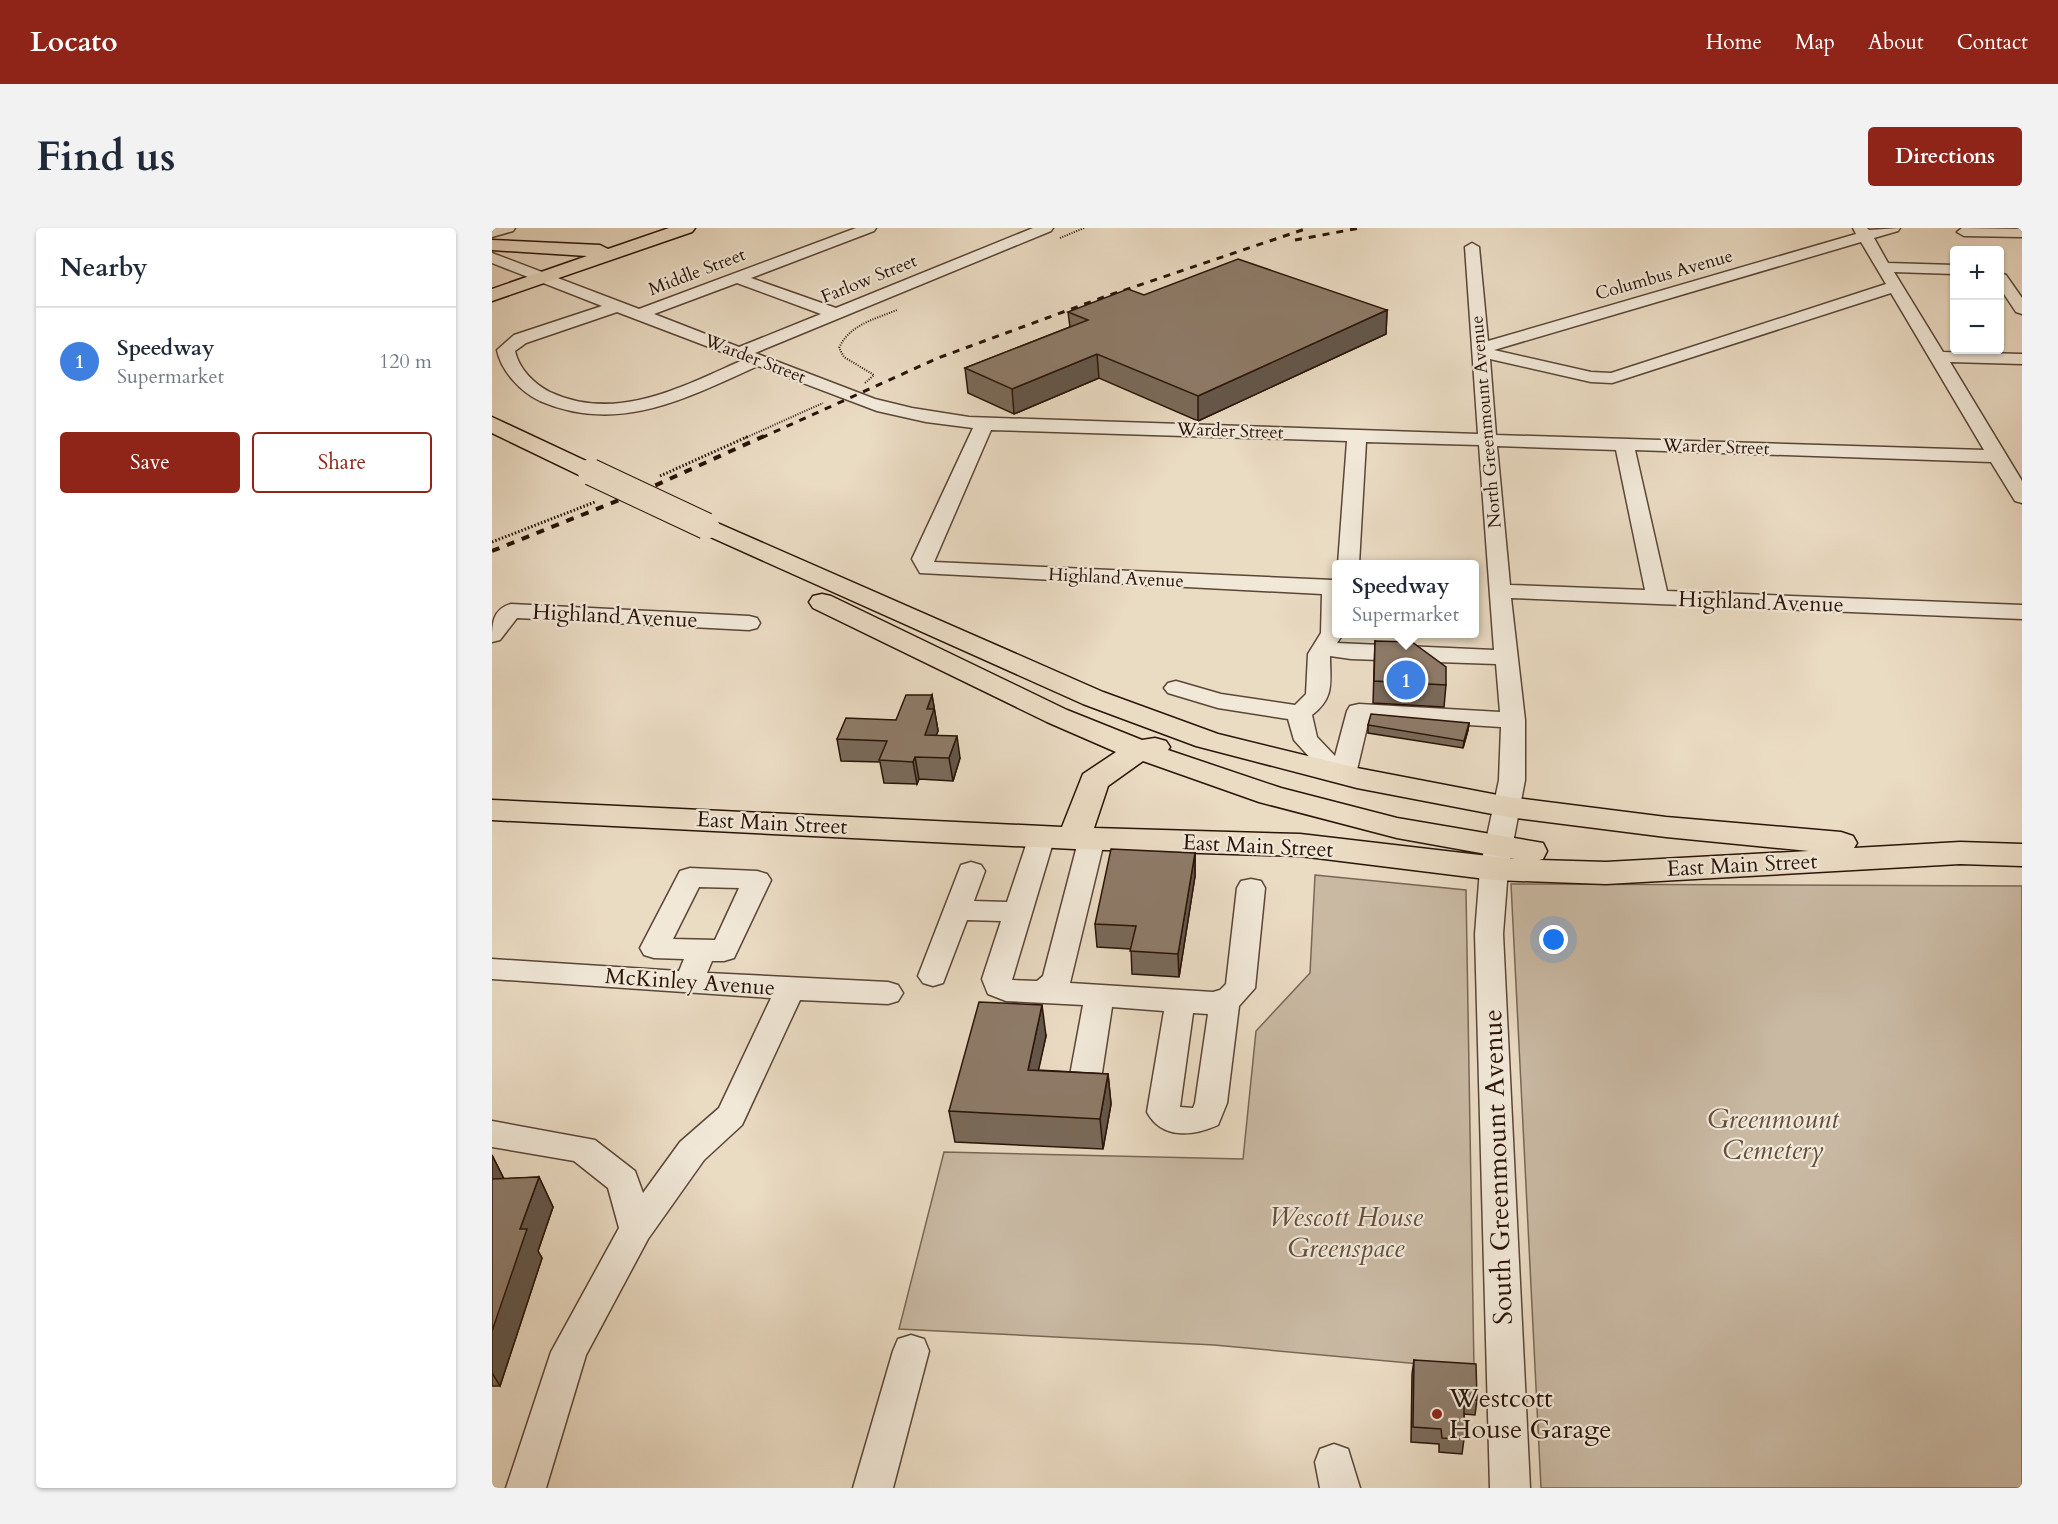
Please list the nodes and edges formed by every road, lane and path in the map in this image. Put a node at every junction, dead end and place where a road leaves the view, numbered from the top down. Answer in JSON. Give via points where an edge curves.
{"nodes":[{"id":1,"x":508,"y":228,"type":"edge"},
{"id":2,"x":686,"y":228,"type":"edge"},
{"id":3,"x":869,"y":228,"type":"edge"},
{"id":4,"x":1046,"y":228,"type":"edge"},
{"id":5,"x":1893,"y":228,"type":"edge"},
{"id":6,"x":1962,"y":230,"type":"edge"},
{"id":7,"x":1863,"y":232,"type":"edge"},
{"id":8,"x":492,"y":233,"type":"edge"},
{"id":9,"x":2022,"y":233,"type":"edge"},
{"id":10,"x":492,"y":245,"type":"edge"},
{"id":11,"x":1975,"y":246,"type":"edge"},
{"id":12,"x":1472,"y":247,"type":"dead end"},
{"id":13,"x":617,"y":252,"type":"junction"},
{"id":14,"x":492,"y":258,"type":"edge"},
{"id":15,"x":1884,"y":267,"type":"junction"},
{"id":16,"x":1950,"y":269,"type":"edge"},
{"id":17,"x":2004,"y":275,"type":"edge"},
{"id":18,"x":543,"y":277,"type":"junction"},
{"id":19,"x":738,"y":278,"type":"junction"},
{"id":20,"x":1895,"y":286,"type":"junction"},
{"id":21,"x":492,"y":295,"type":"edge"},
{"id":22,"x":617,"y":306,"type":"junction"},
{"id":23,"x":2022,"y":309,"type":"edge"},
{"id":24,"x":837,"y":314,"type":"junction"},
{"id":25,"x":640,"y":315,"type":"junction"},
{"id":26,"x":1480,"y":351,"type":"junction"},
{"id":27,"x":740,"y":353,"type":"junction"},
{"id":28,"x":1938,"y":357,"type":"junction"},
{"id":29,"x":2022,"y":359,"type":"edge"},
{"id":30,"x":758,"y":360,"type":"junction"},
{"id":31,"x":492,"y":424,"type":"edge"},
{"id":32,"x":984,"y":424,"type":"junction"},
{"id":33,"x":1357,"y":435,"type":"junction"},
{"id":34,"x":1487,"y":439,"type":"junction"},
{"id":35,"x":492,"y":443,"type":"edge"},
{"id":36,"x":1624,"y":444,"type":"junction"},
{"id":37,"x":2008,"y":465,"type":"edge"},
{"id":38,"x":581,"y":476,"type":"junction"},
{"id":39,"x":2022,"y":497,"type":"edge"},
{"id":40,"x":696,"y":531,"type":"junction"},
{"id":41,"x":1348,"y":560,"type":"edge"},
{"id":42,"x":1332,"y":588,"type":"edge"},
{"id":43,"x":1479,"y":593,"type":"edge"},
{"id":44,"x":1500,"y":593,"type":"junction"},
{"id":45,"x":1658,"y":597,"type":"junction"},
{"id":46,"x":2022,"y":612,"type":"edge"},
{"id":47,"x":749,"y":623,"type":"dead end"},
{"id":48,"x":1332,"y":633,"type":"edge"},
{"id":49,"x":492,"y":635,"type":"edge"},
{"id":50,"x":1322,"y":648,"type":"junction"},
{"id":51,"x":1506,"y":657,"type":"junction"},
{"id":52,"x":1176,"y":688,"type":"dead end"},
{"id":53,"x":1298,"y":714,"type":"junction"},
{"id":54,"x":1058,"y":716,"type":"junction"},
{"id":55,"x":1513,"y":720,"type":"junction"},
{"id":56,"x":1207,"y":740,"type":"junction"},
{"id":57,"x":1139,"y":750,"type":"junction"},
{"id":58,"x":1341,"y":774,"type":"junction"},
{"id":59,"x":1094,"y":781,"type":"junction"},
{"id":60,"x":1508,"y":807,"type":"junction"},
{"id":61,"x":492,"y":810,"type":"edge"},
{"id":62,"x":1041,"y":836,"type":"junction"},
{"id":63,"x":1083,"y":838,"type":"junction"},
{"id":64,"x":1960,"y":853,"type":"junction"},
{"id":65,"x":2022,"y":855,"type":"edge"},
{"id":66,"x":1496,"y":858,"type":"junction"},
{"id":67,"x":971,"y":871,"type":"dead end"},
{"id":68,"x":1251,"y":888,"type":"dead end"},
{"id":69,"x":957,"y":910,"type":"junction"},
{"id":70,"x":1018,"y":912,"type":"junction"},
{"id":71,"x":702,"y":950,"type":"dead end"},
{"id":72,"x":492,"y":969,"type":"edge"},
{"id":73,"x":933,"y":976,"type":"dead end"},
{"id":74,"x":690,"y":981,"type":"junction"},
{"id":75,"x":790,"y":989,"type":"junction"},
{"id":76,"x":1044,"y":992,"type":"junction"},
{"id":77,"x":888,"y":993,"type":"dead end"},
{"id":78,"x":1099,"y":996,"type":"junction"},
{"id":79,"x":1225,"y":999,"type":"junction"},
{"id":80,"x":1180,"y":1001,"type":"junction"},
{"id":81,"x":1084,"y":1086,"type":"edge"},
{"id":82,"x":492,"y":1134,"type":"edge"},
{"id":83,"x":636,"y":1229,"type":"junction"},
{"id":84,"x":911,"y":1351,"type":"dead end"},
{"id":85,"x":526,"y":1488,"type":"edge"},
{"id":86,"x":873,"y":1488,"type":"edge"},
{"id":87,"x":1510,"y":1488,"type":"edge"}],
"edges":[{"from":1,"to":8,"type":"street"},
{"from":2,"to":13,"type":"main road"},
{"from":3,"to":19,"type":"street","name":"Middle Street"},
{"from":4,"to":24,"type":"street","name":"Farlow Street"},
{"from":5,"to":7,"type":"street","name":"Columbus Avenue"},
{"from":6,"to":9,"type":"street"},
{"from":6,"to":11,"type":"street"},
{"from":7,"to":15,"type":"street"},
{"from":7,"to":26,"type":"street","name":"Columbus Avenue"},
{"from":10,"to":13,"type":"main road"},
{"from":12,"to":26,"type":"street","name":"North Greenmount Avenue"},
{"from":13,"to":18,"type":"main road"},
{"from":14,"to":18,"type":"street","name":"Warder Street"},
{"from":15,"to":16,"type":"street"},
{"from":15,"to":20,"type":"street"},
{"from":17,"to":23,"type":"street"},
{"from":18,"to":21,"type":"main road"},
{"from":18,"to":22,"type":"street","name":"Warder Street"},
{"from":19,"to":24,"type":"street"},
{"from":19,"to":25,"type":"street","name":"Middle Street"},
{"from":20,"to":26,"type":"street","via":[[1612,378],[1591,377]]},
{"from":20,"to":28,"type":"street"},
{"from":22,"to":25,"type":"street","name":"Warder Street"},
{"from":22,"to":30,"type":"street","via":[[520,339],[506,350],[510,364],[535,392],[583,410],[605,412],[666,399]]},
{"from":24,"to":27,"type":"street","name":"Farlow Street"},
{"from":25,"to":27,"type":"street","name":"Warder Street"},
{"from":26,"to":34,"type":"street","name":"North Greenmount Avenue"},
{"from":27,"to":30,"type":"street","name":"Warder Street"},
{"from":28,"to":29,"type":"street"},
{"from":28,"to":37,"type":"street"},
{"from":30,"to":32,"type":"street","name":"Warder Street","via":[[892,410]]},
{"from":31,"to":38,"type":"main road"},
{"from":32,"to":33,"type":"street","name":"Warder Street"},
{"from":32,"to":42,"type":"street","name":"Highland Avenue","via":[[923,559],[924,564],[936,570]]},
{"from":33,"to":34,"type":"street","name":"Warder Street"},
{"from":33,"to":41,"type":"street"},
{"from":34,"to":36,"type":"street","name":"Warder Street"},
{"from":34,"to":44,"type":"street","name":"North Greenmount Avenue"},
{"from":35,"to":38,"type":"main road"},
{"from":36,"to":37,"type":"street","name":"Warder Street"},
{"from":36,"to":45,"type":"street"},
{"from":37,"to":39,"type":"street"},
{"from":38,"to":40,"type":"main road"},
{"from":40,"to":54,"type":"main road"},
{"from":40,"to":56,"type":"main road","via":[[1082,693]]},
{"from":43,"to":44,"type":"street","name":"Highland Avenue"},
{"from":44,"to":45,"type":"street","name":"Highland Avenue"},
{"from":44,"to":51,"type":"street","name":"North Greenmount Avenue"},
{"from":45,"to":46,"type":"street","name":"Highland Avenue"},
{"from":47,"to":49,"type":"street","name":"Highland Avenue","via":[[511,611]]},
{"from":48,"to":50,"type":"street"},
{"from":50,"to":51,"type":"street"},
{"from":50,"to":53,"type":"street","via":[[1318,694]]},
{"from":51,"to":55,"type":"street","name":"North Greenmount Avenue"},
{"from":52,"to":53,"type":"street","via":[[1218,701]]},
{"from":53,"to":58,"type":"street","via":[[1306,740]]},
{"from":54,"to":57,"type":"main road"},
{"from":54,"to":59,"type":"main road","via":[[1086,751]]},
{"from":55,"to":58,"type":"street","via":[[1359,711]]},
{"from":55,"to":60,"type":"street","name":"North Greenmount Avenue"},
{"from":56,"to":57,"type":"main road"},
{"from":56,"to":58,"type":"main road"},
{"from":57,"to":59,"type":"main road"},
{"from":57,"to":66,"type":"main road","via":[[1270,795]]},
{"from":58,"to":60,"type":"main road"},
{"from":59,"to":63,"type":"main road"},
{"from":60,"to":64,"type":"main road","via":[[1666,827]]},
{"from":60,"to":66,"type":"street","name":"North Greenmount Avenue"},
{"from":61,"to":62,"type":"main road","name":"East Main Street"},
{"from":62,"to":63,"type":"main road","name":"East Main Street"},
{"from":62,"to":70,"type":"street"},
{"from":63,"to":66,"type":"main road","name":"East Main Street","via":[[1300,845]]},
{"from":63,"to":76,"type":"street","via":[[1056,981]]},
{"from":64,"to":65,"type":"main road","name":"East Main Street"},
{"from":64,"to":66,"type":"main road","name":"East Main Street","via":[[1606,873]]},
{"from":66,"to":87,"type":"street","name":"South Greenmount Avenue","via":[[1489,934]]},
{"from":67,"to":69,"type":"street"},
{"from":68,"to":79,"type":"street","via":[[1240,988]]},
{"from":69,"to":70,"type":"street"},
{"from":69,"to":73,"type":"street"},
{"from":70,"to":76,"type":"street","via":[[998,987]]},
{"from":71,"to":74,"type":"street"},
{"from":72,"to":74,"type":"street","name":"McKinley Avenue"},
{"from":74,"to":75,"type":"street","name":"McKinley Avenue"},
{"from":75,"to":77,"type":"street","name":"McKinley Avenue"},
{"from":75,"to":83,"type":"street","via":[[731,1116],[692,1151]]},
{"from":76,"to":78,"type":"street"},
{"from":78,"to":80,"type":"street"},
{"from":78,"to":81,"type":"street"},
{"from":79,"to":80,"type":"street","via":[[1213,1003]]},
{"from":79,"to":80,"type":"street","via":[[1211,1103],[1207,1116],[1194,1122],[1173,1121],[1163,1112]]},
{"from":82,"to":83,"type":"street","via":[[583,1149],[623,1181]]},
{"from":83,"to":85,"type":"street","via":[[569,1352]]},
{"from":84,"to":86,"type":"street"}]}
